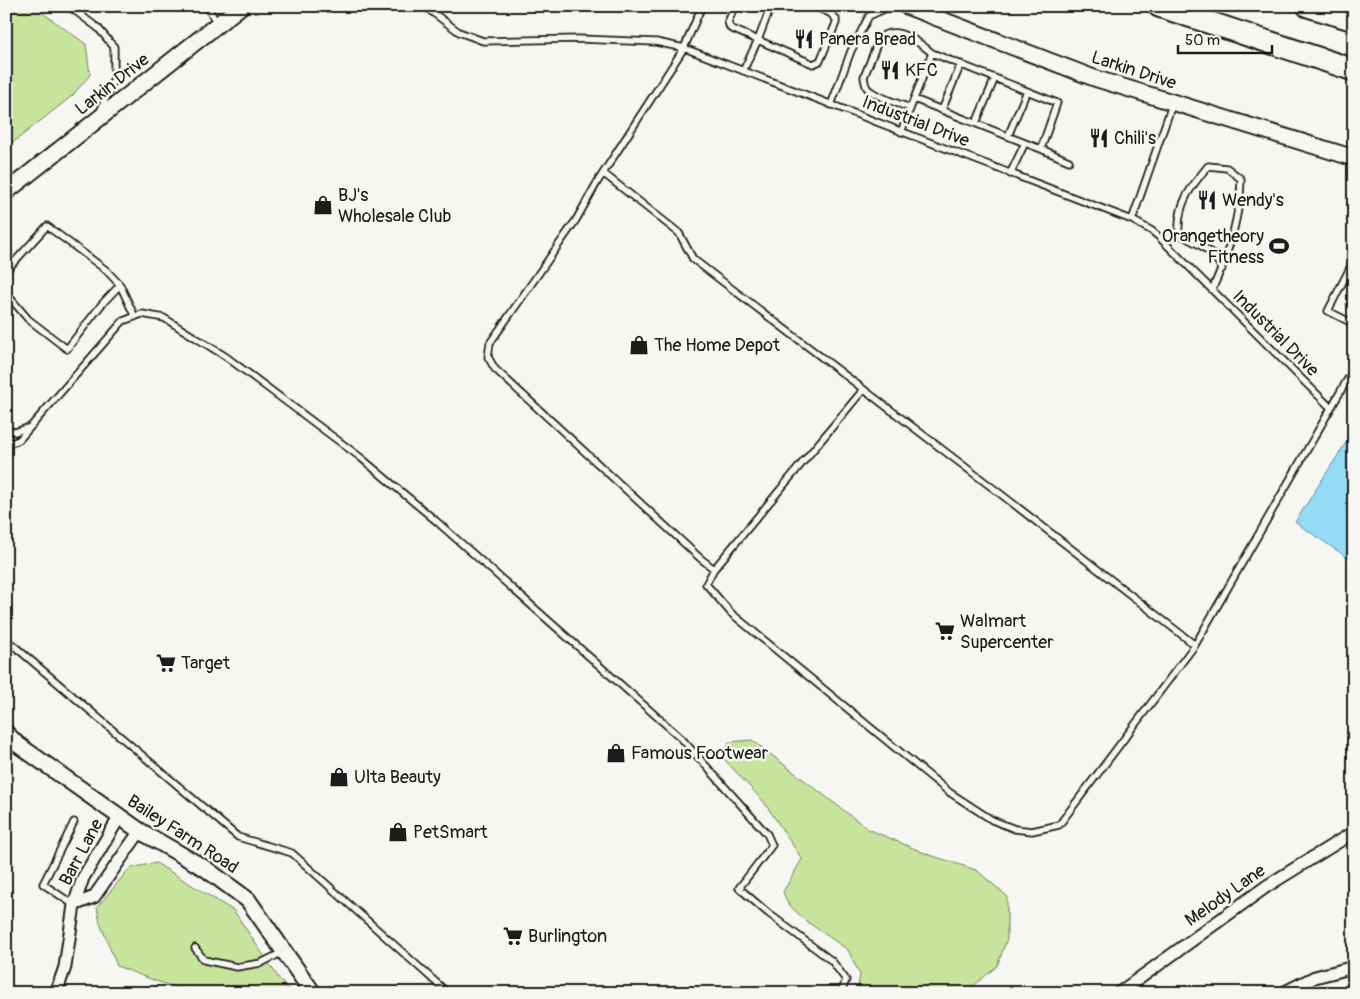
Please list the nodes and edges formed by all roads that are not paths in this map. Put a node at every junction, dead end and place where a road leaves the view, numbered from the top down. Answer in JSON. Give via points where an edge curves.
{"nodes":[{"id":1,"x":207,"y":6,"type":"edge"},
{"id":2,"x":241,"y":6,"type":"edge"},
{"id":3,"x":427,"y":6,"type":"edge"},
{"id":4,"x":702,"y":6,"type":"edge"},
{"id":5,"x":735,"y":6,"type":"edge"},
{"id":6,"x":771,"y":6,"type":"edge"},
{"id":7,"x":813,"y":6,"type":"edge"},
{"id":8,"x":1159,"y":6,"type":"edge"},
{"id":9,"x":1308,"y":6,"type":"edge"},
{"id":10,"x":70,"y":7,"type":"edge"},
{"id":11,"x":907,"y":7,"type":"edge"},
{"id":12,"x":1354,"y":20,"type":"edge"},
{"id":13,"x":218,"y":25,"type":"junction"},
{"id":14,"x":1230,"y":30,"type":"junction"},
{"id":15,"x":758,"y":40,"type":"junction"},
{"id":16,"x":684,"y":48,"type":"junction"},
{"id":17,"x":932,"y":53,"type":"junction"},
{"id":18,"x":961,"y":64,"type":"junction"},
{"id":19,"x":1354,"y":70,"type":"edge"},
{"id":20,"x":743,"y":71,"type":"junction"},
{"id":21,"x":994,"y":78,"type":"junction"},
{"id":22,"x":1354,"y":81,"type":"edge"},
{"id":23,"x":1027,"y":91,"type":"junction"},
{"id":24,"x":914,"y":99,"type":"junction"},
{"id":25,"x":1172,"y":102,"type":"junction"},
{"id":26,"x":832,"y":105,"type":"junction"},
{"id":27,"x":910,"y":108,"type":"junction"},
{"id":28,"x":942,"y":110,"type":"junction"},
{"id":29,"x":96,"y":121,"type":"junction"},
{"id":30,"x":976,"y":123,"type":"junction"},
{"id":31,"x":901,"y":132,"type":"junction"},
{"id":32,"x":1008,"y":136,"type":"junction"},
{"id":33,"x":1024,"y":143,"type":"junction"},
{"id":34,"x":1041,"y":149,"type":"junction"},
{"id":35,"x":1354,"y":158,"type":"edge"},
{"id":36,"x":1069,"y":161,"type":"dead end"},
{"id":37,"x":603,"y":174,"type":"junction"},
{"id":38,"x":1010,"y":174,"type":"junction"},
{"id":39,"x":6,"y":192,"type":"edge"},
{"id":40,"x":1132,"y":220,"type":"junction"},
{"id":41,"x":1354,"y":260,"type":"edge"},
{"id":42,"x":1222,"y":269,"type":"junction"},
{"id":43,"x":6,"y":271,"type":"edge"},
{"id":44,"x":120,"y":285,"type":"junction"},
{"id":45,"x":1212,"y":290,"type":"junction"},
{"id":46,"x":6,"y":293,"type":"edge"},
{"id":47,"x":135,"y":317,"type":"junction"},
{"id":48,"x":1354,"y":324,"type":"edge"},
{"id":49,"x":1354,"y":368,"type":"edge"},
{"id":50,"x":863,"y":390,"type":"junction"},
{"id":51,"x":1331,"y":408,"type":"junction"},
{"id":52,"x":32,"y":426,"type":"junction"},
{"id":53,"x":6,"y":430,"type":"edge"},
{"id":54,"x":6,"y":445,"type":"edge"},
{"id":55,"x":714,"y":569,"type":"junction"},
{"id":56,"x":6,"y":639,"type":"edge"},
{"id":57,"x":1195,"y":645,"type":"junction"},
{"id":58,"x":6,"y":733,"type":"edge"},
{"id":59,"x":120,"y":816,"type":"junction"},
{"id":60,"x":74,"y":822,"type":"dead end"},
{"id":61,"x":140,"y":830,"type":"junction"},
{"id":62,"x":1354,"y":832,"type":"edge"},
{"id":63,"x":74,"y":905,"type":"junction"},
{"id":64,"x":195,"y":948,"type":"dead end"},
{"id":65,"x":285,"y":952,"type":"junction"},
{"id":66,"x":1354,"y":967,"type":"edge"},
{"id":67,"x":56,"y":993,"type":"edge"},
{"id":68,"x":313,"y":993,"type":"edge"},
{"id":69,"x":448,"y":993,"type":"edge"},
{"id":70,"x":841,"y":993,"type":"edge"},
{"id":71,"x":1119,"y":993,"type":"edge"},
{"id":72,"x":1282,"y":993,"type":"edge"}],
"edges":[{"from":1,"to":13,"type":"lane"},
{"from":2,"to":13,"type":"street","name":"Larkin Drive"},
{"from":3,"to":16,"type":"lane","name":"Industrial Drive","via":[[459,32],[483,41],[579,39],[656,42]]},
{"from":4,"to":16,"type":"lane"},
{"from":5,"to":15,"type":"lane","via":[[728,22],[730,28]]},
{"from":6,"to":15,"type":"lane"},
{"from":7,"to":15,"type":"lane","via":[[836,19],[817,64]]},
{"from":8,"to":14,"type":"highway"},
{"from":9,"to":12,"type":"highway"},
{"from":10,"to":29,"type":"lane","via":[[98,28],[114,47],[114,78]]},
{"from":11,"to":25,"type":"street","name":"Larkin Drive","via":[[1094,78]]},
{"from":11,"to":26,"type":"lane","via":[[887,8],[869,16],[850,51]]},
{"from":13,"to":29,"type":"street","name":"Larkin Drive"},
{"from":14,"to":19,"type":"highway"},
{"from":14,"to":22,"type":"highway"},
{"from":15,"to":20,"type":"lane"},
{"from":16,"to":20,"type":"lane","name":"Industrial Drive"},
{"from":16,"to":37,"type":"lane"},
{"from":17,"to":18,"type":"lane"},
{"from":17,"to":24,"type":"lane"},
{"from":17,"to":27,"type":"lane","via":[[920,43],[894,32],[879,39],[864,77],[865,83],[873,93]]},
{"from":18,"to":21,"type":"lane"},
{"from":18,"to":28,"type":"lane"},
{"from":20,"to":26,"type":"lane","name":"Industrial Drive"},
{"from":21,"to":23,"type":"lane"},
{"from":21,"to":30,"type":"lane"},
{"from":23,"to":32,"type":"lane"},
{"from":23,"to":34,"type":"lane","via":[[1057,103]]},
{"from":24,"to":27,"type":"lane"},
{"from":24,"to":28,"type":"lane"},
{"from":25,"to":35,"type":"street","name":"Larkin Drive"},
{"from":25,"to":40,"type":"lane"},
{"from":26,"to":31,"type":"lane","name":"Industrial Drive"},
{"from":27,"to":31,"type":"lane"},
{"from":28,"to":30,"type":"lane"},
{"from":29,"to":39,"type":"street","name":"Larkin Drive"},
{"from":30,"to":32,"type":"lane"},
{"from":31,"to":38,"type":"lane","name":"Industrial Drive"},
{"from":32,"to":33,"type":"lane"},
{"from":33,"to":34,"type":"lane"},
{"from":33,"to":38,"type":"lane"},
{"from":34,"to":36,"type":"lane"},
{"from":37,"to":50,"type":"lane","via":[[679,233],[693,259]]},
{"from":37,"to":55,"type":"lane","via":[[576,220],[490,343],[488,357],[495,369]]},
{"from":38,"to":40,"type":"lane","name":"Industrial Drive"},
{"from":40,"to":45,"type":"lane","name":"Industrial Drive","via":[[1159,237]]},
{"from":41,"to":48,"type":"lane","via":[[1328,311]]},
{"from":42,"to":42,"type":"lane","via":[[1240,203],[1241,179],[1227,168],[1208,166],[1188,191],[1178,220],[1179,234],[1214,255]]},
{"from":42,"to":45,"type":"lane"},
{"from":43,"to":44,"type":"lane","via":[[47,226],[106,270]]},
{"from":44,"to":46,"type":"lane","via":[[67,349],[28,320]]},
{"from":44,"to":47,"type":"lane"},
{"from":45,"to":51,"type":"lane","name":"Industrial Drive"},
{"from":47,"to":52,"type":"lane","via":[[123,321]]},
{"from":47,"to":70,"type":"lane","via":[[142,314],[164,318],[225,356],[360,457],[436,520],[681,738],[772,844],[739,888],[832,961],[846,980]]},
{"from":49,"to":51,"type":"lane"},
{"from":50,"to":55,"type":"lane"},
{"from":50,"to":57,"type":"lane"},
{"from":51,"to":57,"type":"lane"},
{"from":52,"to":53,"type":"lane","via":[[15,432]]},
{"from":52,"to":54,"type":"lane","via":[[19,440]]},
{"from":55,"to":57,"type":"lane","via":[[706,584],[732,613],[949,792],[992,820],[1015,829],[1032,831],[1058,825]]},
{"from":56,"to":69,"type":"lane","via":[[238,837],[292,853]]},
{"from":58,"to":59,"type":"street","name":"Bailey Farm Road"},
{"from":59,"to":61,"type":"street","name":"Bailey Farm Road"},
{"from":59,"to":63,"type":"street","name":"Barr Lane","via":[[83,878]]},
{"from":60,"to":63,"type":"lane","via":[[43,884]]},
{"from":61,"to":63,"type":"street","name":"Barr Lane","via":[[94,897]]},
{"from":61,"to":65,"type":"street","name":"Bailey Farm Road","via":[[248,900]]},
{"from":62,"to":71,"type":"street","name":"Melody Lane","via":[[1267,886]]},
{"from":63,"to":67,"type":"street","name":"Barr Lane","via":[[65,966]]},
{"from":64,"to":65,"type":"lane","via":[[204,960],[237,967],[261,963]]},
{"from":65,"to":68,"type":"street","name":"Bailey Farm Road"},
{"from":66,"to":72,"type":"street","via":[[1315,977]]}]}
